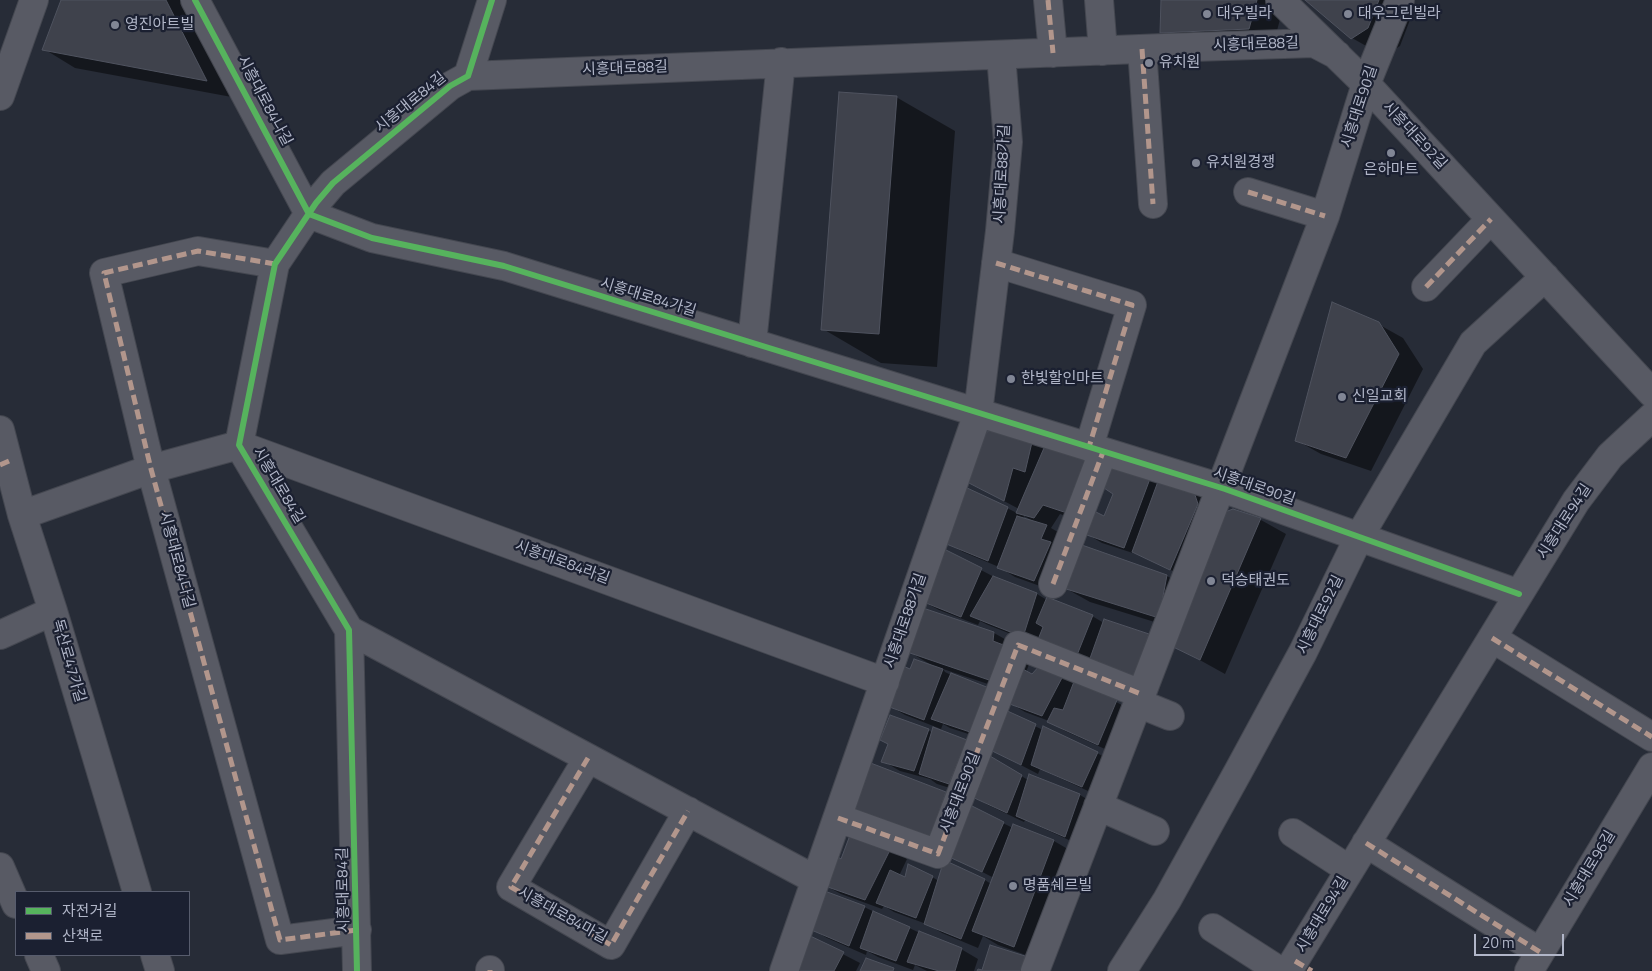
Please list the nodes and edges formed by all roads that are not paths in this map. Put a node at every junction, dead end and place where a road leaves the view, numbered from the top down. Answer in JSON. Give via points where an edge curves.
{"nodes":[{"id":1,"x":34,"y":0,"type":"edge"},
{"id":2,"x":196,"y":0,"type":"edge"},
{"id":3,"x":492,"y":0,"type":"edge"},
{"id":4,"x":1048,"y":0,"type":"edge"},
{"id":5,"x":1098,"y":0,"type":"edge"},
{"id":6,"x":1280,"y":0,"type":"edge"},
{"id":7,"x":1400,"y":0,"type":"edge"},
{"id":8,"x":1142,"y":49,"type":"junction"},
{"id":9,"x":1103,"y":51,"type":"junction"},
{"id":10,"x":1053,"y":53,"type":"junction"},
{"id":11,"x":1337,"y":54,"type":"junction"},
{"id":12,"x":1001,"y":55,"type":"junction"},
{"id":13,"x":781,"y":62,"type":"junction"},
{"id":14,"x":468,"y":76,"type":"junction"},
{"id":15,"x":1366,"y":84,"type":"junction"},
{"id":16,"x":0,"y":96,"type":"edge"},
{"id":17,"x":1248,"y":192,"type":"dead end"},
{"id":18,"x":1153,"y":204,"type":"dead end"},
{"id":19,"x":310,"y":214,"type":"junction"},
{"id":20,"x":1325,"y":216,"type":"junction"},
{"id":21,"x":1490,"y":219,"type":"junction"},
{"id":22,"x":996,"y":263,"type":"junction"},
{"id":23,"x":275,"y":264,"type":"junction"},
{"id":24,"x":1545,"y":277,"type":"junction"},
{"id":25,"x":1426,"y":287,"type":"dead end"},
{"id":26,"x":752,"y":343,"type":"junction"},
{"id":27,"x":1652,"y":393,"type":"edge"},
{"id":28,"x":978,"y":413,"type":"junction"},
{"id":29,"x":1652,"y":418,"type":"edge"},
{"id":30,"x":0,"y":430,"type":"edge"},
{"id":31,"x":239,"y":445,"type":"junction"},
{"id":32,"x":1096,"y":449,"type":"junction"},
{"id":33,"x":5,"y":463,"type":"edge"},
{"id":34,"x":151,"y":469,"type":"junction"},
{"id":35,"x":1220,"y":488,"type":"junction"},
{"id":36,"x":22,"y":515,"type":"junction"},
{"id":37,"x":1359,"y":537,"type":"junction"},
{"id":38,"x":1053,"y":584,"type":"dead end"},
{"id":39,"x":1519,"y":594,"type":"junction"},
{"id":40,"x":53,"y":611,"type":"junction"},
{"id":41,"x":349,"y":630,"type":"junction"},
{"id":42,"x":0,"y":635,"type":"edge"},
{"id":43,"x":1492,"y":638,"type":"junction"},
{"id":44,"x":885,"y":682,"type":"junction"},
{"id":45,"x":1140,"y":699,"type":"junction"},
{"id":46,"x":1170,"y":716,"type":"dead end"},
{"id":47,"x":1652,"y":737,"type":"edge"},
{"id":48,"x":588,"y":758,"type":"junction"},
{"id":49,"x":1652,"y":767,"type":"edge"},
{"id":50,"x":1098,"y":806,"type":"junction"},
{"id":51,"x":688,"y":811,"type":"junction"},
{"id":52,"x":838,"y":818,"type":"junction"},
{"id":53,"x":1156,"y":831,"type":"dead end"},
{"id":54,"x":1293,"y":833,"type":"dead end"},
{"id":55,"x":1366,"y":843,"type":"junction"},
{"id":56,"x":0,"y":867,"type":"edge"},
{"id":57,"x":1350,"y":870,"type":"junction"},
{"id":58,"x":816,"y":880,"type":"junction"},
{"id":59,"x":136,"y":891,"type":"edge"},
{"id":60,"x":15,"y":902,"type":"edge"},
{"id":61,"x":1213,"y":928,"type":"dead end"},
{"id":62,"x":357,"y":930,"type":"junction"},
{"id":63,"x":39,"y":956,"type":"edge"},
{"id":64,"x":155,"y":956,"type":"edge"},
{"id":65,"x":1534,"y":962,"type":"edge"},
{"id":66,"x":1294,"y":968,"type":"edge"},
{"id":67,"x":46,"y":971,"type":"edge"},
{"id":68,"x":160,"y":971,"type":"edge"},
{"id":69,"x":357,"y":971,"type":"edge"},
{"id":70,"x":784,"y":971,"type":"edge"},
{"id":71,"x":1035,"y":971,"type":"edge"},
{"id":72,"x":1122,"y":971,"type":"edge"}],
"edges":[{"from":1,"to":16,"type":"street"},
{"from":2,"to":19,"type":"street","name":"시흥대로84나길"},
{"from":3,"to":14,"type":"street","name":"시흥대로84길"},
{"from":4,"to":10,"type":"street"},
{"from":5,"to":9,"type":"street"},
{"from":6,"to":11,"type":"street","name":"시흥대로92길"},
{"from":7,"to":15,"type":"street","name":"시흥대로90길"},
{"from":8,"to":9,"type":"street","name":"시흥대로88길"},
{"from":8,"to":11,"type":"street","name":"시흥대로88길","via":[[1314,44]]},
{"from":8,"to":18,"type":"street"},
{"from":9,"to":10,"type":"street","name":"시흥대로88길"},
{"from":10,"to":12,"type":"street","name":"시흥대로88길"},
{"from":11,"to":15,"type":"street","name":"시흥대로92길"},
{"from":12,"to":13,"type":"street","name":"시흥대로88길"},
{"from":12,"to":22,"type":"street","name":"시흥대로88가길","via":[[1008,142]]},
{"from":13,"to":14,"type":"street","name":"시흥대로88길"},
{"from":13,"to":26,"type":"street"},
{"from":14,"to":19,"type":"street","name":"시흥대로84길","via":[[450,86],[333,183]]},
{"from":15,"to":20,"type":"street","name":"시흥대로90길"},
{"from":15,"to":21,"type":"street","name":"시흥대로92길"},
{"from":17,"to":20,"type":"street"},
{"from":19,"to":23,"type":"street","name":"시흥대로84길"},
{"from":19,"to":26,"type":"street","name":"시흥대로84가길","via":[[372,238],[504,266]]},
{"from":20,"to":35,"type":"street","name":"시흥대로90길"},
{"from":21,"to":24,"type":"street","name":"시흥대로92길"},
{"from":21,"to":25,"type":"street"},
{"from":22,"to":28,"type":"street","name":"시흥대로88가길"},
{"from":22,"to":32,"type":"street","via":[[1132,305]]},
{"from":23,"to":31,"type":"street","name":"시흥대로84길"},
{"from":23,"to":34,"type":"street","name":"시흥대로84다길","via":[[198,251],[104,273]]},
{"from":24,"to":27,"type":"street","name":"시흥대로92길"},
{"from":24,"to":37,"type":"street","name":"시흥대로92길","via":[[1474,344]]},
{"from":26,"to":28,"type":"street","name":"시흥대로84가길"},
{"from":28,"to":32,"type":"street","name":"시흥대로90길"},
{"from":28,"to":44,"type":"street","name":"시흥대로88가길"},
{"from":29,"to":39,"type":"street","name":"시흥대로94길","via":[[1610,456],[1581,494]]},
{"from":30,"to":33,"type":"street","name":"독산로47가길"},
{"from":31,"to":34,"type":"street","name":"시흥대로84길"},
{"from":31,"to":41,"type":"street","name":"시흥대로84길"},
{"from":31,"to":44,"type":"street","name":"시흥대로84라길"},
{"from":32,"to":35,"type":"street","name":"시흥대로90길"},
{"from":32,"to":38,"type":"street"},
{"from":33,"to":36,"type":"street","name":"독산로47가길"},
{"from":34,"to":36,"type":"street","name":"시흥대로84길"},
{"from":34,"to":62,"type":"street","name":"시흥대로84다길","via":[[280,940]]},
{"from":35,"to":37,"type":"street","name":"시흥대로90길"},
{"from":35,"to":45,"type":"street","name":"시흥대로90길"},
{"from":36,"to":40,"type":"street","name":"독산로47가길"},
{"from":37,"to":39,"type":"street","name":"시흥대로90길"},
{"from":37,"to":72,"type":"street","name":"시흥대로92길","via":[[1244,762],[1167,900]]},
{"from":39,"to":43,"type":"street","name":"시흥대로94길"},
{"from":40,"to":42,"type":"street"},
{"from":40,"to":59,"type":"street","name":"독산로47가길"},
{"from":41,"to":48,"type":"street"},
{"from":41,"to":62,"type":"street","name":"시흥대로84길"},
{"from":43,"to":47,"type":"street"},
{"from":43,"to":55,"type":"street","name":"시흥대로94길"},
{"from":44,"to":52,"type":"street","name":"시흥대로88가길"},
{"from":45,"to":46,"type":"street","name":"시흥대로90길"},
{"from":45,"to":50,"type":"street","name":"시흥대로90길"},
{"from":45,"to":52,"type":"street","name":"시흥대로90길","via":[[1018,645],[938,854]]},
{"from":48,"to":51,"type":"street"},
{"from":48,"to":51,"type":"street","name":"시흥대로84마길","via":[[511,888],[611,945]]},
{"from":49,"to":65,"type":"street","name":"시흥대로96길"},
{"from":50,"to":53,"type":"street"},
{"from":50,"to":71,"type":"street","name":"시흥대로90길"},
{"from":51,"to":58,"type":"street"},
{"from":52,"to":58,"type":"street","name":"시흥대로88가길"},
{"from":54,"to":57,"type":"street","name":"시흥대로94길"},
{"from":55,"to":57,"type":"street","name":"시흥대로94길"},
{"from":55,"to":65,"type":"street"},
{"from":56,"to":60,"type":"street"},
{"from":57,"to":66,"type":"street","name":"시흥대로94길"},
{"from":58,"to":70,"type":"street","name":"시흥대로88가길"},
{"from":61,"to":66,"type":"street","name":"시흥대로94길"},
{"from":62,"to":69,"type":"street","name":"시흥대로84길"},
{"from":63,"to":67,"type":"street"},
{"from":64,"to":68,"type":"street"}]}
